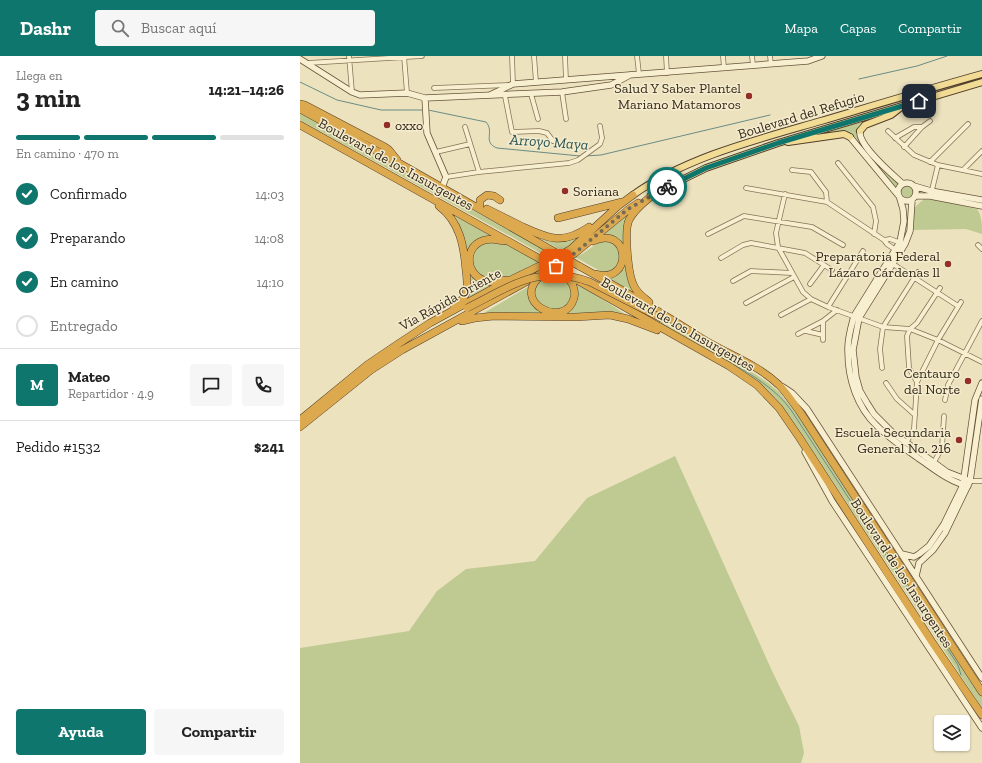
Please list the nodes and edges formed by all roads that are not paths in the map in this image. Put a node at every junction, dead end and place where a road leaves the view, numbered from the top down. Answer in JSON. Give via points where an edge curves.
{"nodes":[{"id":1,"x":422,"y":56,"type":"edge"},
{"id":2,"x":512,"y":56,"type":"edge"},
{"id":3,"x":534,"y":56,"type":"edge"},
{"id":4,"x":565,"y":56,"type":"edge"},
{"id":5,"x":637,"y":56,"type":"edge"},
{"id":6,"x":666,"y":56,"type":"edge"},
{"id":7,"x":723,"y":56,"type":"edge"},
{"id":8,"x":752,"y":56,"type":"edge"},
{"id":9,"x":770,"y":56,"type":"edge"},
{"id":10,"x":822,"y":56,"type":"edge"},
{"id":11,"x":404,"y":57,"type":"edge"},
{"id":12,"x":349,"y":58,"type":"edge"},
{"id":13,"x":300,"y":59,"type":"edge"},
{"id":14,"x":308,"y":63,"type":"junction"},
{"id":15,"x":771,"y":64,"type":"junction"},
{"id":16,"x":753,"y":66,"type":"junction"},
{"id":17,"x":724,"y":68,"type":"junction"},
{"id":18,"x":667,"y":73,"type":"junction"},
{"id":19,"x":639,"y":74,"type":"junction"},
{"id":20,"x":982,"y":74,"type":"edge"},
{"id":21,"x":630,"y":75,"type":"junction"},
{"id":22,"x":566,"y":80,"type":"junction"},
{"id":23,"x":559,"y":81,"type":"junction"},
{"id":24,"x":536,"y":82,"type":"junction"},
{"id":25,"x":982,"y":82,"type":"edge"},
{"id":26,"x":511,"y":85,"type":"junction"},
{"id":27,"x":434,"y":88,"type":"dead end"},
{"id":28,"x":352,"y":92,"type":"junction"},
{"id":29,"x":561,"y":92,"type":"junction"},
{"id":30,"x":407,"y":93,"type":"junction"},
{"id":31,"x":531,"y":94,"type":"junction"},
{"id":32,"x":488,"y":96,"type":"junction"},
{"id":33,"x":505,"y":96,"type":"junction"},
{"id":34,"x":425,"y":101,"type":"junction"},
{"id":35,"x":300,"y":104,"type":"edge"},
{"id":36,"x":902,"y":106,"type":"junction"},
{"id":37,"x":300,"y":109,"type":"edge"},
{"id":38,"x":538,"y":119,"type":"dead end"},
{"id":39,"x":566,"y":119,"type":"dead end"},
{"id":40,"x":930,"y":121,"type":"dead end"},
{"id":41,"x":968,"y":124,"type":"dead end"},
{"id":42,"x":300,"y":125,"type":"edge"},
{"id":43,"x":600,"y":126,"type":"dead end"},
{"id":44,"x":465,"y":127,"type":"dead end"},
{"id":45,"x":922,"y":127,"type":"junction"},
{"id":46,"x":860,"y":131,"type":"joint"},
{"id":47,"x":888,"y":131,"type":"dead end"},
{"id":48,"x":850,"y":136,"type":"joint"},
{"id":49,"x":895,"y":138,"type":"junction"},
{"id":50,"x":553,"y":141,"type":"dead end"},
{"id":51,"x":778,"y":143,"type":"junction"},
{"id":52,"x":470,"y":144,"type":"junction"},
{"id":53,"x":904,"y":146,"type":"junction"},
{"id":54,"x":982,"y":151,"type":"edge"},
{"id":55,"x":436,"y":152,"type":"junction"},
{"id":56,"x":930,"y":162,"type":"junction"},
{"id":57,"x":401,"y":164,"type":"junction"},
{"id":58,"x":838,"y":164,"type":"dead end"},
{"id":59,"x":938,"y":165,"type":"junction"},
{"id":60,"x":792,"y":170,"type":"dead end"},
{"id":61,"x":963,"y":170,"type":"junction"},
{"id":62,"x":479,"y":172,"type":"junction"},
{"id":63,"x":982,"y":174,"type":"edge"},
{"id":64,"x":398,"y":180,"type":"junction"},
{"id":65,"x":445,"y":181,"type":"junction"},
{"id":66,"x":903,"y":184,"type":"junction"},
{"id":67,"x":914,"y":186,"type":"junction"},
{"id":68,"x":746,"y":188,"type":"dead end"},
{"id":69,"x":655,"y":193,"type":"junction"},
{"id":70,"x":931,"y":193,"type":"junction"},
{"id":71,"x":785,"y":194,"type":"junction"},
{"id":72,"x":633,"y":195,"type":"joint"},
{"id":73,"x":899,"y":197,"type":"junction"},
{"id":74,"x":914,"y":198,"type":"junction"},
{"id":75,"x":500,"y":200,"type":"dead end"},
{"id":76,"x":624,"y":201,"type":"junction"},
{"id":77,"x":638,"y":202,"type":"joint"},
{"id":78,"x":827,"y":202,"type":"junction"},
{"id":79,"x":480,"y":206,"type":"junction"},
{"id":80,"x":981,"y":206,"type":"edge"},
{"id":81,"x":617,"y":207,"type":"junction"},
{"id":82,"x":558,"y":218,"type":"dead end"},
{"id":83,"x":778,"y":221,"type":"junction"},
{"id":84,"x":708,"y":234,"type":"dead end"},
{"id":85,"x":874,"y":234,"type":"junction"},
{"id":86,"x":884,"y":240,"type":"junction"},
{"id":87,"x":902,"y":243,"type":"junction"},
{"id":88,"x":514,"y":244,"type":"junction"},
{"id":89,"x":586,"y":245,"type":"junction"},
{"id":90,"x":843,"y":245,"type":"dead end"},
{"id":91,"x":978,"y":245,"type":"dead end"},
{"id":92,"x":778,"y":247,"type":"junction"},
{"id":93,"x":982,"y":249,"type":"edge"},
{"id":94,"x":863,"y":251,"type":"dead end"},
{"id":95,"x":897,"y":252,"type":"junction"},
{"id":96,"x":721,"y":258,"type":"dead end"},
{"id":97,"x":824,"y":264,"type":"junction"},
{"id":98,"x":893,"y":264,"type":"junction"},
{"id":99,"x":550,"y":269,"type":"junction"},
{"id":100,"x":832,"y":270,"type":"dead end"},
{"id":101,"x":587,"y":271,"type":"junction"},
{"id":102,"x":918,"y":272,"type":"dead end"},
{"id":103,"x":793,"y":275,"type":"junction"},
{"id":104,"x":518,"y":277,"type":"junction"},
{"id":105,"x":570,"y":278,"type":"junction"},
{"id":106,"x":914,"y":278,"type":"junction"},
{"id":107,"x":733,"y":281,"type":"dead end"},
{"id":108,"x":810,"y":284,"type":"dead end"},
{"id":109,"x":940,"y":288,"type":"dead end"},
{"id":110,"x":937,"y":293,"type":"junction"},
{"id":111,"x":811,"y":299,"type":"junction"},
{"id":112,"x":961,"y":302,"type":"dead end"},
{"id":113,"x":746,"y":303,"type":"dead end"},
{"id":114,"x":958,"y":306,"type":"junction"},
{"id":115,"x":828,"y":307,"type":"junction"},
{"id":116,"x":837,"y":310,"type":"junction"},
{"id":117,"x":781,"y":315,"type":"dead end"},
{"id":118,"x":857,"y":317,"type":"junction"},
{"id":119,"x":666,"y":318,"type":"junction"},
{"id":120,"x":824,"y":321,"type":"junction"},
{"id":121,"x":982,"y":322,"type":"edge"},
{"id":122,"x":430,"y":324,"type":"junction"},
{"id":123,"x":883,"y":326,"type":"junction"},
{"id":124,"x":910,"y":329,"type":"junction"},
{"id":125,"x":806,"y":331,"type":"junction"},
{"id":126,"x":435,"y":332,"type":"junction"},
{"id":127,"x":798,"y":334,"type":"dead end"},
{"id":128,"x":938,"y":340,"type":"junction"},
{"id":129,"x":398,"y":344,"type":"junction"},
{"id":130,"x":692,"y":346,"type":"junction"},
{"id":131,"x":964,"y":353,"type":"junction"},
{"id":132,"x":982,"y":362,"type":"edge"},
{"id":133,"x":882,"y":368,"type":"dead end"},
{"id":134,"x":917,"y":382,"type":"junction"},
{"id":135,"x":886,"y":383,"type":"dead end"},
{"id":136,"x":982,"y":383,"type":"edge"},
{"id":137,"x":779,"y":385,"type":"junction"},
{"id":138,"x":946,"y":400,"type":"dead end"},
{"id":139,"x":982,"y":400,"type":"edge"},
{"id":140,"x":915,"y":415,"type":"junction"},
{"id":141,"x":944,"y":416,"type":"dead end"},
{"id":142,"x":300,"y":420,"type":"edge"},
{"id":143,"x":980,"y":422,"type":"edge"},
{"id":144,"x":300,"y":427,"type":"edge"},
{"id":145,"x":799,"y":437,"type":"junction"},
{"id":146,"x":905,"y":444,"type":"junction"},
{"id":147,"x":934,"y":462,"type":"junction"},
{"id":148,"x":982,"y":481,"type":"edge"},
{"id":149,"x":966,"y":483,"type":"junction"},
{"id":150,"x":955,"y":507,"type":"junction"},
{"id":151,"x":901,"y":554,"type":"junction"},
{"id":152,"x":916,"y":576,"type":"junction"},
{"id":153,"x":982,"y":678,"type":"edge"},
{"id":154,"x":982,"y":692,"type":"edge"},
{"id":155,"x":982,"y":715,"type":"edge"},
{"id":156,"x":982,"y":728,"type":"edge"}],
"edges":[{"from":1,"to":11,"type":"street"},
{"from":2,"to":26,"type":"street"},
{"from":3,"to":24,"type":"street"},
{"from":4,"to":22,"type":"street"},
{"from":5,"to":19,"type":"street"},
{"from":6,"to":18,"type":"street"},
{"from":7,"to":17,"type":"street"},
{"from":8,"to":16,"type":"street"},
{"from":9,"to":15,"type":"street"},
{"from":10,"to":15,"type":"street","via":[[808,61]]},
{"from":11,"to":12,"type":"street"},
{"from":11,"to":30,"type":"street"},
{"from":12,"to":14,"type":"street"},
{"from":12,"to":28,"type":"street"},
{"from":13,"to":14,"type":"street"},
{"from":14,"to":28,"type":"street"},
{"from":15,"to":16,"type":"street"},
{"from":16,"to":17,"type":"street"},
{"from":17,"to":18,"type":"street"},
{"from":18,"to":19,"type":"street"},
{"from":19,"to":21,"type":"street"},
{"from":20,"to":72,"type":"main road","name":"Boulevard del Refugio","via":[[769,136],[699,160]]},
{"from":21,"to":22,"type":"street"},
{"from":21,"to":29,"type":"street","via":[[611,85]]},
{"from":22,"to":23,"type":"street"},
{"from":23,"to":24,"type":"street"},
{"from":23,"to":29,"type":"street"},
{"from":24,"to":26,"type":"street"},
{"from":25,"to":36,"type":"main road","name":"Boulevard del Refugio"},
{"from":26,"to":27,"type":"street"},
{"from":26,"to":32,"type":"street"},
{"from":28,"to":30,"type":"street","via":[[360,95]]},
{"from":29,"to":31,"type":"street"},
{"from":29,"to":39,"type":"street"},
{"from":30,"to":34,"type":"street"},
{"from":31,"to":33,"type":"street"},
{"from":31,"to":38,"type":"street"},
{"from":32,"to":33,"type":"street"},
{"from":32,"to":34,"type":"street"},
{"from":33,"to":50,"type":"street","via":[[512,132],[539,131],[547,133]]},
{"from":34,"to":55,"type":"street","via":[[427,133]]},
{"from":35,"to":57,"type":"highway","via":[[389,150]]},
{"from":36,"to":46,"type":"main road","via":[[891,115],[865,124]]},
{"from":36,"to":51,"type":"main road","name":"Boulevard del Refugio"},
{"from":37,"to":57,"type":"highway","name":"Boulevard de los Insurgentes"},
{"from":40,"to":45,"type":"street"},
{"from":41,"to":56,"type":"street"},
{"from":42,"to":64,"type":"highway","name":"Boulevard de los Insurgentes"},
{"from":43,"to":62,"type":"street","via":[[600,144],[578,160]]},
{"from":44,"to":52,"type":"street"},
{"from":45,"to":49,"type":"street","via":[[914,127]]},
{"from":45,"to":53,"type":"street"},
{"from":46,"to":66,"type":"street","via":[[859,136],[870,152]]},
{"from":47,"to":49,"type":"street"},
{"from":48,"to":51,"type":"main road","via":[[844,134]]},
{"from":48,"to":73,"type":"street"},
{"from":49,"to":53,"type":"street"},
{"from":51,"to":69,"type":"main road","name":"Boulevard del Refugio","via":[[706,168]]},
{"from":52,"to":55,"type":"street"},
{"from":52,"to":62,"type":"street"},
{"from":53,"to":56,"type":"street","via":[[914,155]]},
{"from":54,"to":61,"type":"street"},
{"from":55,"to":65,"type":"street"},
{"from":56,"to":59,"type":"street"},
{"from":57,"to":65,"type":"highway"},
{"from":57,"to":101,"type":"highway","name":"Boulevard de los Insurgentes","bridge":true},
{"from":58,"to":85,"type":"street","via":[[872,207],[876,221]]},
{"from":59,"to":61,"type":"street"},
{"from":59,"to":70,"type":"street"},
{"from":60,"to":78,"type":"street","via":[[811,172],[826,192]]},
{"from":61,"to":63,"type":"street"},
{"from":62,"to":65,"type":"street"},
{"from":64,"to":88,"type":"highway","name":"Boulevard de los Insurgentes"},
{"from":64,"to":122,"type":"highway","via":[[446,212],[458,230],[463,245],[466,294],[459,303]]},
{"from":65,"to":79,"type":"highway"},
{"from":66,"to":67,"type":"street","via":[[909,183]]},
{"from":66,"to":73,"type":"street","via":[[898,190]]},
{"from":67,"to":70,"type":"street"},
{"from":67,"to":74,"type":"street","via":[[917,191]]},
{"from":68,"to":71,"type":"street"},
{"from":69,"to":77,"type":"main road","name":"Boulevard del Refugio"},
{"from":69,"to":119,"type":"highway","via":[[635,211],[628,224],[630,274],[637,291]]},
{"from":70,"to":74,"type":"street"},
{"from":70,"to":80,"type":"street"},
{"from":71,"to":78,"type":"street"},
{"from":71,"to":83,"type":"street"},
{"from":72,"to":76,"type":"highway"},
{"from":73,"to":74,"type":"street","via":[[906,202]]},
{"from":73,"to":87,"type":"street","via":[[904,221]]},
{"from":74,"to":87,"type":"street","via":[[910,231]]},
{"from":75,"to":79,"type":"highway","via":[[486,195],[480,200]]},
{"from":76,"to":81,"type":"highway"},
{"from":76,"to":82,"type":"highway"},
{"from":77,"to":89,"type":"highway"},
{"from":78,"to":85,"type":"street"},
{"from":79,"to":81,"type":"highway","via":[[544,236],[559,239],[583,232]]},
{"from":81,"to":104,"type":"highway","name":"Vía Rápida Oriente","via":[[571,249],[549,263]]},
{"from":83,"to":84,"type":"street","via":[[744,216]]},
{"from":83,"to":90,"type":"street","via":[[812,227]]},
{"from":83,"to":92,"type":"street"},
{"from":85,"to":86,"type":"street"},
{"from":86,"to":87,"type":"street"},
{"from":86,"to":95,"type":"street"},
{"from":87,"to":95,"type":"street"},
{"from":88,"to":104,"type":"highway","via":[[484,239],[472,249],[469,262],[474,274],[485,281],[496,282]]},
{"from":88,"to":105,"type":"highway","name":"Boulevard de los Insurgentes","bridge":true},
{"from":89,"to":99,"type":"highway"},
{"from":89,"to":101,"type":"highway","via":[[601,238],[610,238],[620,247],[623,258],[619,268],[611,274],[600,275]]},
{"from":91,"to":93,"type":"street"},
{"from":92,"to":96,"type":"street","via":[[751,243]]},
{"from":92,"to":97,"type":"street","via":[[805,253]]},
{"from":92,"to":103,"type":"street"},
{"from":94,"to":115,"type":"street"},
{"from":95,"to":98,"type":"street"},
{"from":95,"to":118,"type":"street"},
{"from":97,"to":100,"type":"street"},
{"from":97,"to":108,"type":"street"},
{"from":98,"to":106,"type":"street"},
{"from":98,"to":118,"type":"street"},
{"from":99,"to":105,"type":"highway","via":[[536,280],[532,290],[534,301],[543,310],[561,312],[571,305],[575,292]]},
{"from":99,"to":126,"type":"highway"},
{"from":101,"to":119,"type":"highway","name":"Boulevard de los Insurgentes"},
{"from":102,"to":106,"type":"street"},
{"from":103,"to":107,"type":"street","via":[[751,272]]},
{"from":103,"to":111,"type":"street","via":[[803,292]]},
{"from":103,"to":113,"type":"street"},
{"from":104,"to":122,"type":"highway","name":"Vía Rápida Oriente"},
{"from":105,"to":130,"type":"highway","name":"Boulevard de los Insurgentes"},
{"from":106,"to":110,"type":"street"},
{"from":106,"to":123,"type":"street"},
{"from":109,"to":110,"type":"street"},
{"from":110,"to":114,"type":"street"},
{"from":110,"to":124,"type":"street"},
{"from":111,"to":115,"type":"street"},
{"from":111,"to":117,"type":"street"},
{"from":112,"to":114,"type":"street"},
{"from":114,"to":128,"type":"street"},
{"from":115,"to":116,"type":"street"},
{"from":116,"to":118,"type":"street"},
{"from":116,"to":120,"type":"street"},
{"from":118,"to":123,"type":"street"},
{"from":118,"to":146,"type":"street","via":[[851,330],[848,351],[850,377],[857,399],[877,426]]},
{"from":119,"to":129,"type":"highway","bridge":true,"via":[[590,282],[559,274],[543,275],[524,280]]},
{"from":119,"to":137,"type":"highway","name":"Boulevard de los Insurgentes","via":[[753,366]]},
{"from":120,"to":125,"type":"street"},
{"from":120,"to":125,"type":"street","via":[[823,337]]},
{"from":121,"to":131,"type":"street"},
{"from":122,"to":129,"type":"highway","name":"Vía Rápida Oriente"},
{"from":123,"to":124,"type":"street"},
{"from":123,"to":133,"type":"street","via":[[880,349]]},
{"from":124,"to":128,"type":"street"},
{"from":124,"to":134,"type":"street","via":[[907,336],[909,368]]},
{"from":125,"to":127,"type":"street"},
{"from":126,"to":130,"type":"highway","via":[[481,317],[576,318],[610,315],[646,325]]},
{"from":126,"to":144,"type":"highway","via":[[371,370]]},
{"from":128,"to":131,"type":"street"},
{"from":128,"to":134,"type":"street"},
{"from":129,"to":142,"type":"highway","name":"Vía Rápida Oriente","via":[[367,365]]},
{"from":130,"to":145,"type":"highway","name":"Boulevard de los Insurgentes","via":[[757,385],[779,408]]},
{"from":131,"to":132,"type":"street"},
{"from":131,"to":138,"type":"street","via":[[948,385]]},
{"from":134,"to":140,"type":"street"},
{"from":135,"to":140,"type":"street","via":[[897,399]]},
{"from":136,"to":149,"type":"street","via":[[976,400]]},
{"from":137,"to":151,"type":"street","via":[[792,393],[807,409]]},
{"from":137,"to":154,"type":"highway","name":"Boulevard de los Insurgentes","via":[[800,412]]},
{"from":139,"to":143,"type":"street"},
{"from":140,"to":146,"type":"street","via":[[914,429]]},
{"from":141,"to":147,"type":"street","via":[[942,448]]},
{"from":143,"to":149,"type":"street"},
{"from":145,"to":155,"type":"highway","name":"Boulevard de los Insurgentes"},
{"from":145,"to":156,"type":"street","via":[[832,501]]},
{"from":146,"to":147,"type":"street"},
{"from":146,"to":149,"type":"street","via":[[944,476]]},
{"from":147,"to":149,"type":"street"},
{"from":148,"to":149,"type":"street"},
{"from":149,"to":150,"type":"street"},
{"from":150,"to":151,"type":"street","via":[[929,546],[914,557]]},
{"from":150,"to":152,"type":"street","via":[[942,539],[919,563]]},
{"from":151,"to":152,"type":"street"},
{"from":152,"to":153,"type":"street"}]}
